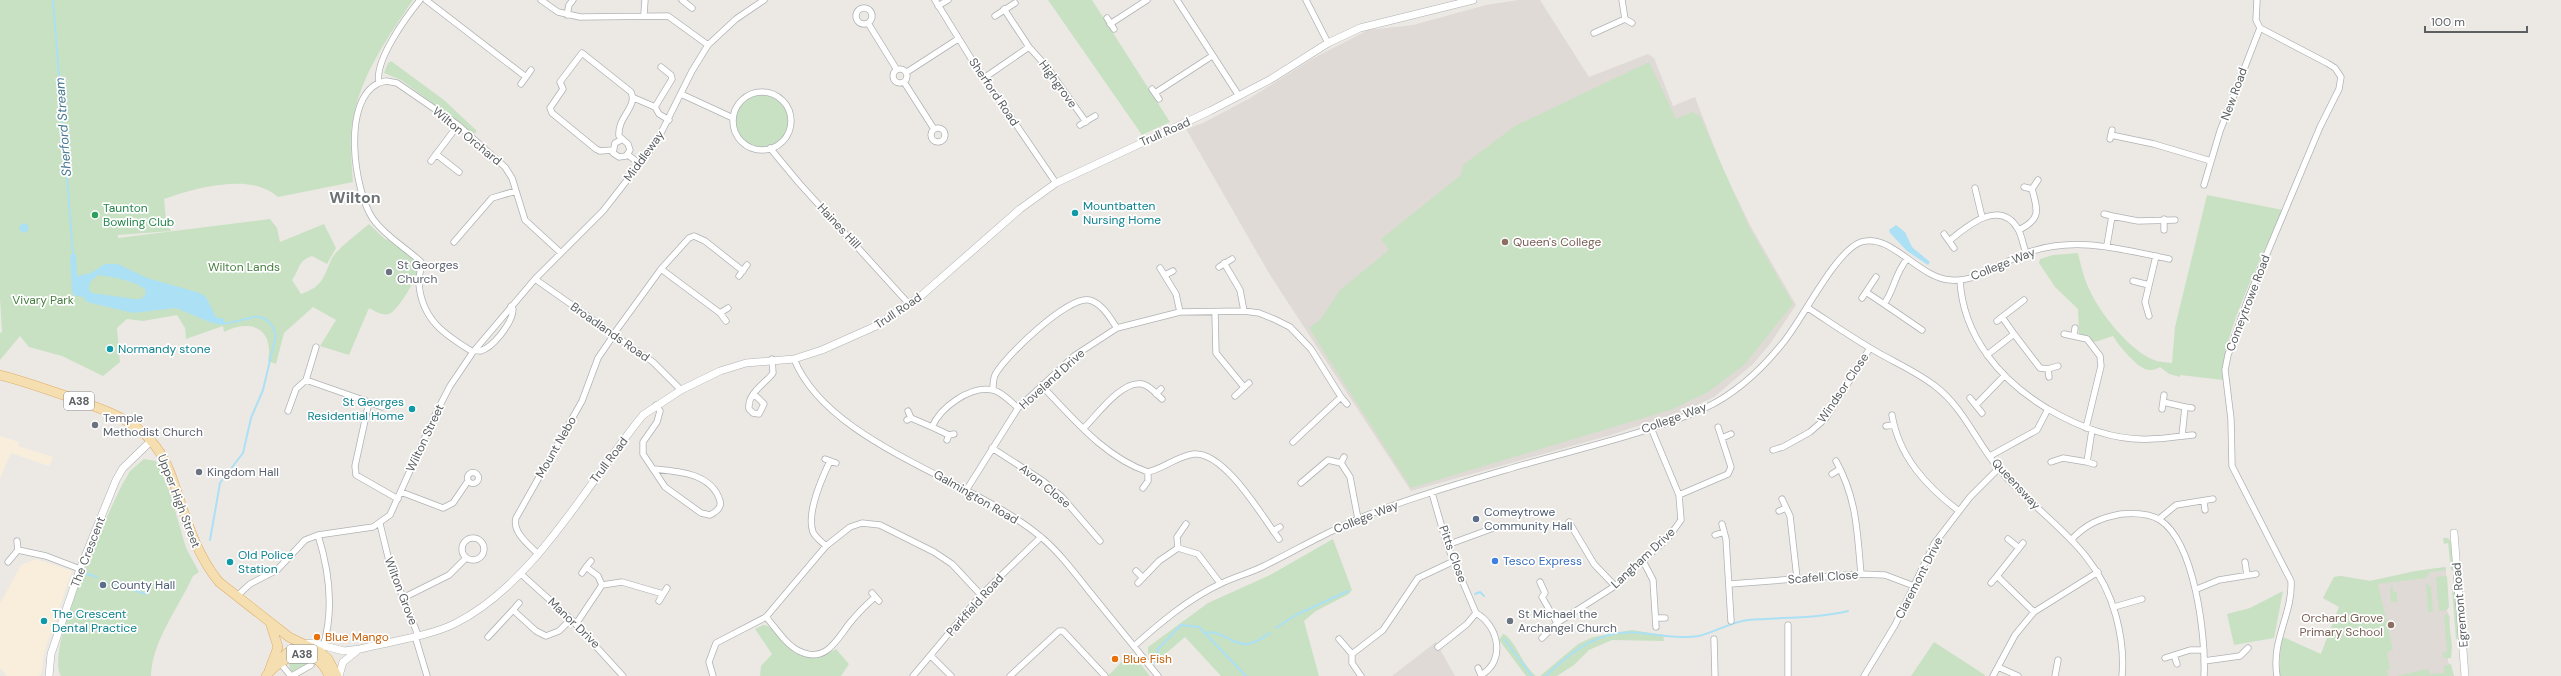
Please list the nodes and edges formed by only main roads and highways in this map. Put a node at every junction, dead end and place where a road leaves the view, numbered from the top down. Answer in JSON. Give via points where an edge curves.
{"nodes":[{"id":1,"x":0,"y":375,"type":"edge"},
{"id":2,"x":270,"y":621,"type":"junction"},
{"id":3,"x":304,"y":644,"type":"junction"},
{"id":4,"x":268,"y":674,"type":"edge"},
{"id":5,"x":329,"y":676,"type":"edge"},
{"id":6,"x":338,"y":676,"type":"edge"}],
"edges":[{"from":1,"to":2,"type":"main road","name":"Upper High Street","number":"A38","via":[[125,418],[152,440],[171,473],[199,554],[219,582]]},
{"from":2,"to":3,"type":"main road","number":"A38","via":[[289,637]]},
{"from":2,"to":4,"type":"main road","number":"A38","via":[[278,648]]},
{"from":3,"to":4,"type":"main road","number":"A38","via":[[287,653]]},
{"from":3,"to":6,"type":"main road","number":"A38","via":[[328,659]]},
{"from":4,"to":5,"type":"main road","number":"A38","via":[[281,664],[302,654],[312,655],[321,662]]}]}
